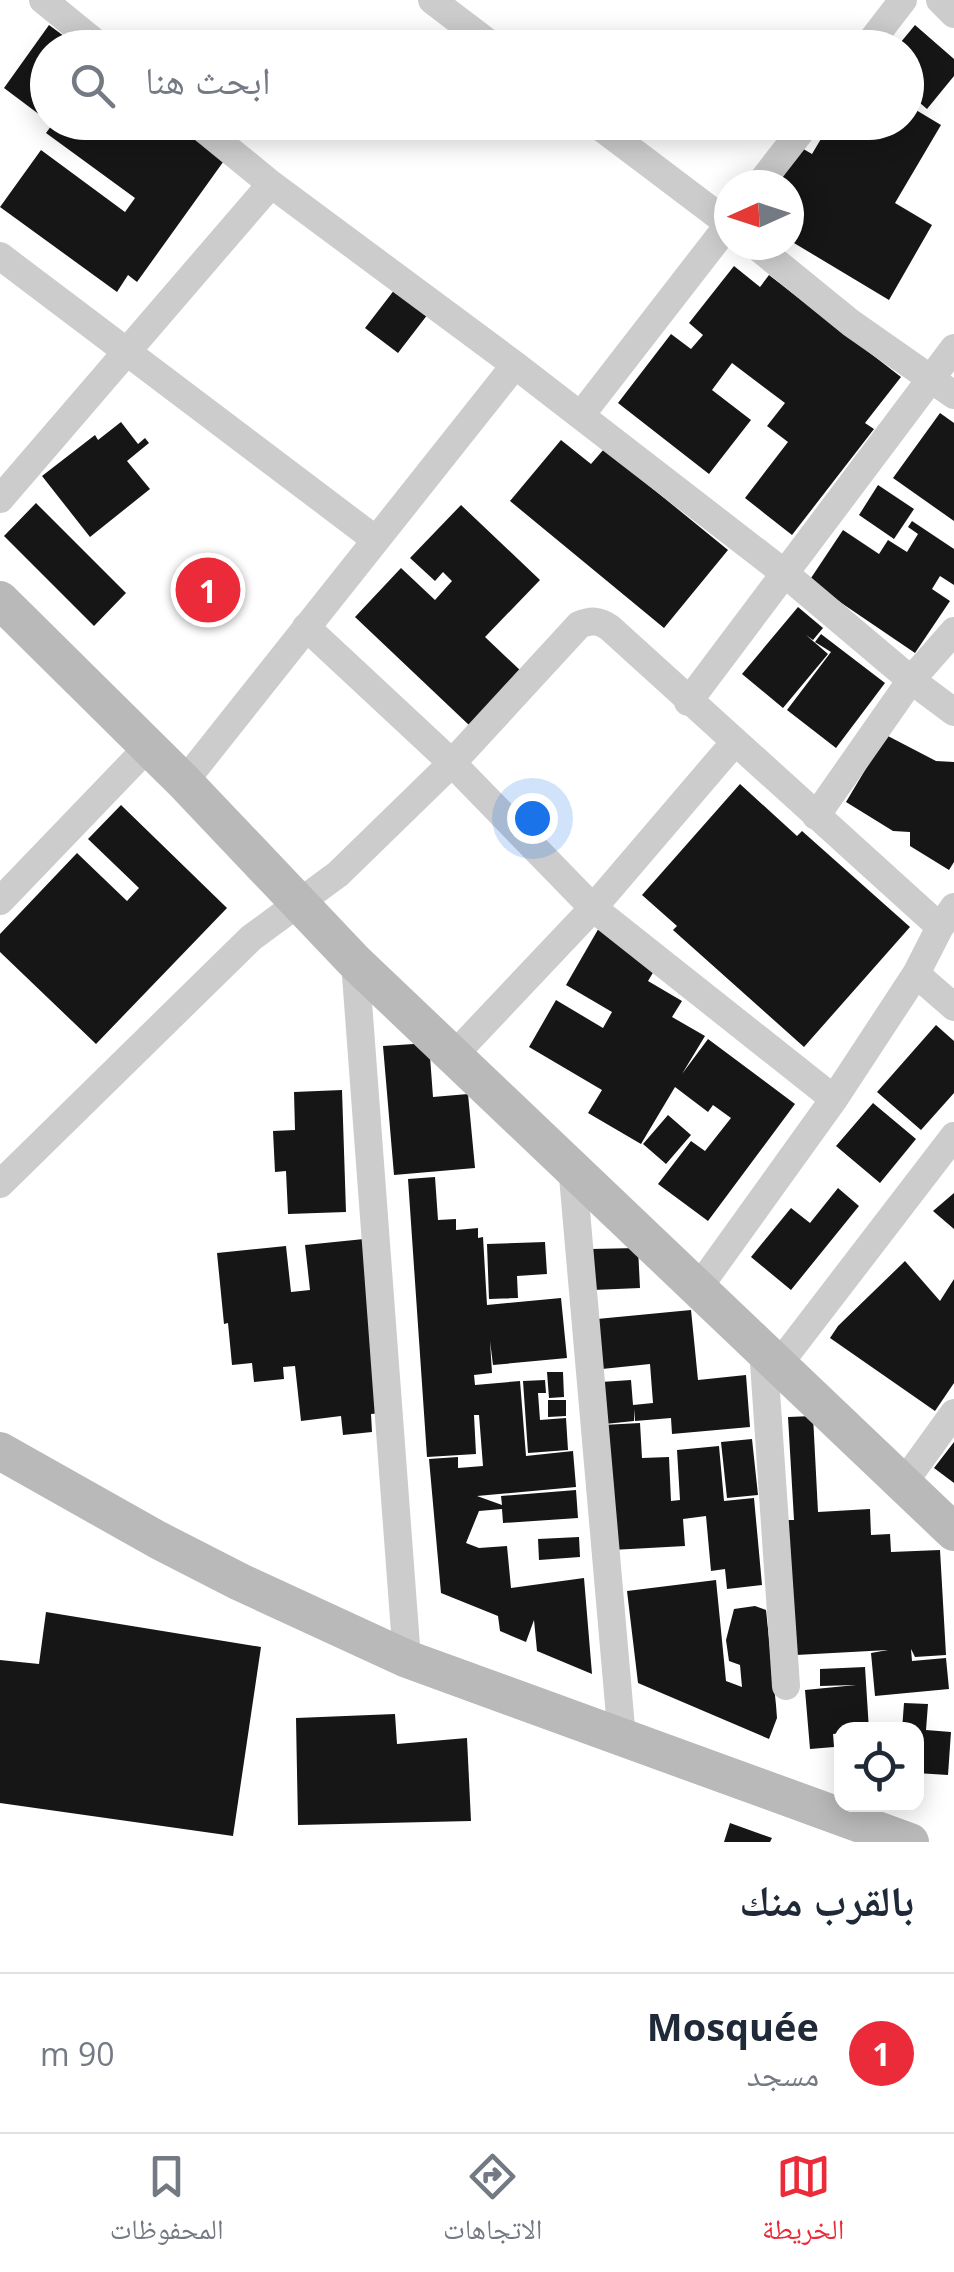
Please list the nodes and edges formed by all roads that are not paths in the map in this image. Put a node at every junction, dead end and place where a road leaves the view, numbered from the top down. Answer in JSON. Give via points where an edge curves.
{"nodes":[{"id":1,"x":43,"y":0,"type":"edge"},
{"id":2,"x":432,"y":0,"type":"edge"},
{"id":3,"x":903,"y":0,"type":"edge"},
{"id":4,"x":940,"y":0,"type":"edge"},
{"id":5,"x":954,"y":14,"type":"edge"},
{"id":6,"x":80,"y":30,"type":"edge"},
{"id":7,"x":471,"y":30,"type":"edge"},
{"id":8,"x":880,"y":30,"type":"edge"},
{"id":9,"x":217,"y":140,"type":"edge"},
{"id":10,"x":618,"y":140,"type":"edge"},
{"id":11,"x":794,"y":140,"type":"edge"},
{"id":12,"x":771,"y":170,"type":"edge"},
{"id":13,"x":271,"y":184,"type":"junction"},
{"id":14,"x":714,"y":213,"type":"edge"},
{"id":15,"x":714,"y":243,"type":"edge"},
{"id":16,"x":0,"y":256,"type":"edge"},
{"id":17,"x":773,"y":260,"type":"edge"},
{"id":18,"x":954,"y":348,"type":"edge"},
{"id":19,"x":126,"y":352,"type":"junction"},
{"id":20,"x":514,"y":365,"type":"junction"},
{"id":21,"x":930,"y":378,"type":"junction"},
{"id":22,"x":954,"y":395,"type":"edge"},
{"id":23,"x":581,"y":415,"type":"junction"},
{"id":24,"x":0,"y":498,"type":"edge"},
{"id":25,"x":376,"y":540,"type":"junction"},
{"id":26,"x":783,"y":572,"type":"junction"},
{"id":27,"x":0,"y":600,"type":"edge"},
{"id":28,"x":306,"y":628,"type":"junction"},
{"id":29,"x":954,"y":631,"type":"edge"},
{"id":30,"x":911,"y":680,"type":"junction"},
{"id":31,"x":688,"y":702,"type":"junction"},
{"id":32,"x":954,"y":712,"type":"edge"},
{"id":33,"x":734,"y":742,"type":"junction"},
{"id":34,"x":148,"y":747,"type":"junction"},
{"id":35,"x":452,"y":763,"type":"junction"},
{"id":36,"x":184,"y":782,"type":"junction"},
{"id":37,"x":816,"y":816,"type":"junction"},
{"id":38,"x":0,"y":901,"type":"edge"},
{"id":39,"x":299,"y":901,"type":"junction"},
{"id":40,"x":593,"y":908,"type":"junction"},
{"id":41,"x":947,"y":917,"type":"edge"},
{"id":42,"x":355,"y":962,"type":"junction"},
{"id":43,"x":916,"y":974,"type":"junction"},
{"id":44,"x":954,"y":1007,"type":"edge"},
{"id":45,"x":455,"y":1054,"type":"junction"},
{"id":46,"x":834,"y":1099,"type":"junction"},
{"id":47,"x":954,"y":1136,"type":"edge"},
{"id":48,"x":572,"y":1165,"type":"junction"},
{"id":49,"x":0,"y":1184,"type":"edge"},
{"id":50,"x":699,"y":1287,"type":"junction"},
{"id":51,"x":771,"y":1356,"type":"junction"},
{"id":52,"x":954,"y":1414,"type":"edge"},
{"id":53,"x":0,"y":1451,"type":"edge"},
{"id":54,"x":902,"y":1485,"type":"junction"},
{"id":55,"x":954,"y":1532,"type":"edge"},
{"id":56,"x":407,"y":1660,"type":"junction"},
{"id":57,"x":786,"y":1686,"type":"dead end"},
{"id":58,"x":622,"y":1740,"type":"junction"},
{"id":59,"x":910,"y":1842,"type":"edge"}],
"edges":[{"from":1,"to":6,"type":"street"},
{"from":2,"to":7,"type":"street"},
{"from":3,"to":8,"type":"street"},
{"from":4,"to":5,"type":"street"},
{"from":9,"to":13,"type":"street"},
{"from":10,"to":14,"type":"street"},
{"from":11,"to":12,"type":"street"},
{"from":13,"to":19,"type":"street"},
{"from":13,"to":20,"type":"street"},
{"from":15,"to":23,"type":"street"},
{"from":16,"to":19,"type":"street"},
{"from":17,"to":21,"type":"street"},
{"from":18,"to":21,"type":"street"},
{"from":19,"to":24,"type":"street"},
{"from":19,"to":25,"type":"street"},
{"from":20,"to":23,"type":"street"},
{"from":20,"to":25,"type":"street"},
{"from":21,"to":22,"type":"street"},
{"from":21,"to":26,"type":"street"},
{"from":23,"to":26,"type":"street"},
{"from":25,"to":28,"type":"street"},
{"from":26,"to":30,"type":"street"},
{"from":26,"to":31,"type":"street"},
{"from":27,"to":34,"type":"street"},
{"from":28,"to":35,"type":"street"},
{"from":28,"to":36,"type":"street"},
{"from":29,"to":30,"type":"street"},
{"from":30,"to":32,"type":"street"},
{"from":30,"to":37,"type":"street"},
{"from":31,"to":33,"type":"street"},
{"from":31,"to":35,"type":"street","via":[[604,623],[588,621]]},
{"from":33,"to":37,"type":"street"},
{"from":33,"to":40,"type":"street"},
{"from":34,"to":36,"type":"street"},
{"from":34,"to":38,"type":"street"},
{"from":35,"to":39,"type":"street","via":[[338,874]]},
{"from":35,"to":40,"type":"street"},
{"from":36,"to":39,"type":"street"},
{"from":37,"to":41,"type":"street"},
{"from":39,"to":42,"type":"street"},
{"from":39,"to":49,"type":"street","via":[[251,938]]},
{"from":40,"to":45,"type":"street"},
{"from":40,"to":46,"type":"street"},
{"from":41,"to":43,"type":"street"},
{"from":42,"to":45,"type":"street"},
{"from":42,"to":56,"type":"street"},
{"from":43,"to":44,"type":"street"},
{"from":43,"to":46,"type":"street"},
{"from":45,"to":48,"type":"street"},
{"from":46,"to":50,"type":"street"},
{"from":47,"to":51,"type":"street"},
{"from":48,"to":50,"type":"street"},
{"from":48,"to":58,"type":"street"},
{"from":50,"to":51,"type":"street"},
{"from":51,"to":54,"type":"street"},
{"from":51,"to":57,"type":"street"},
{"from":52,"to":54,"type":"street"},
{"from":53,"to":56,"type":"street","via":[[207,1566]]},
{"from":54,"to":55,"type":"street"},
{"from":56,"to":58,"type":"street"},
{"from":58,"to":59,"type":"street"}]}
